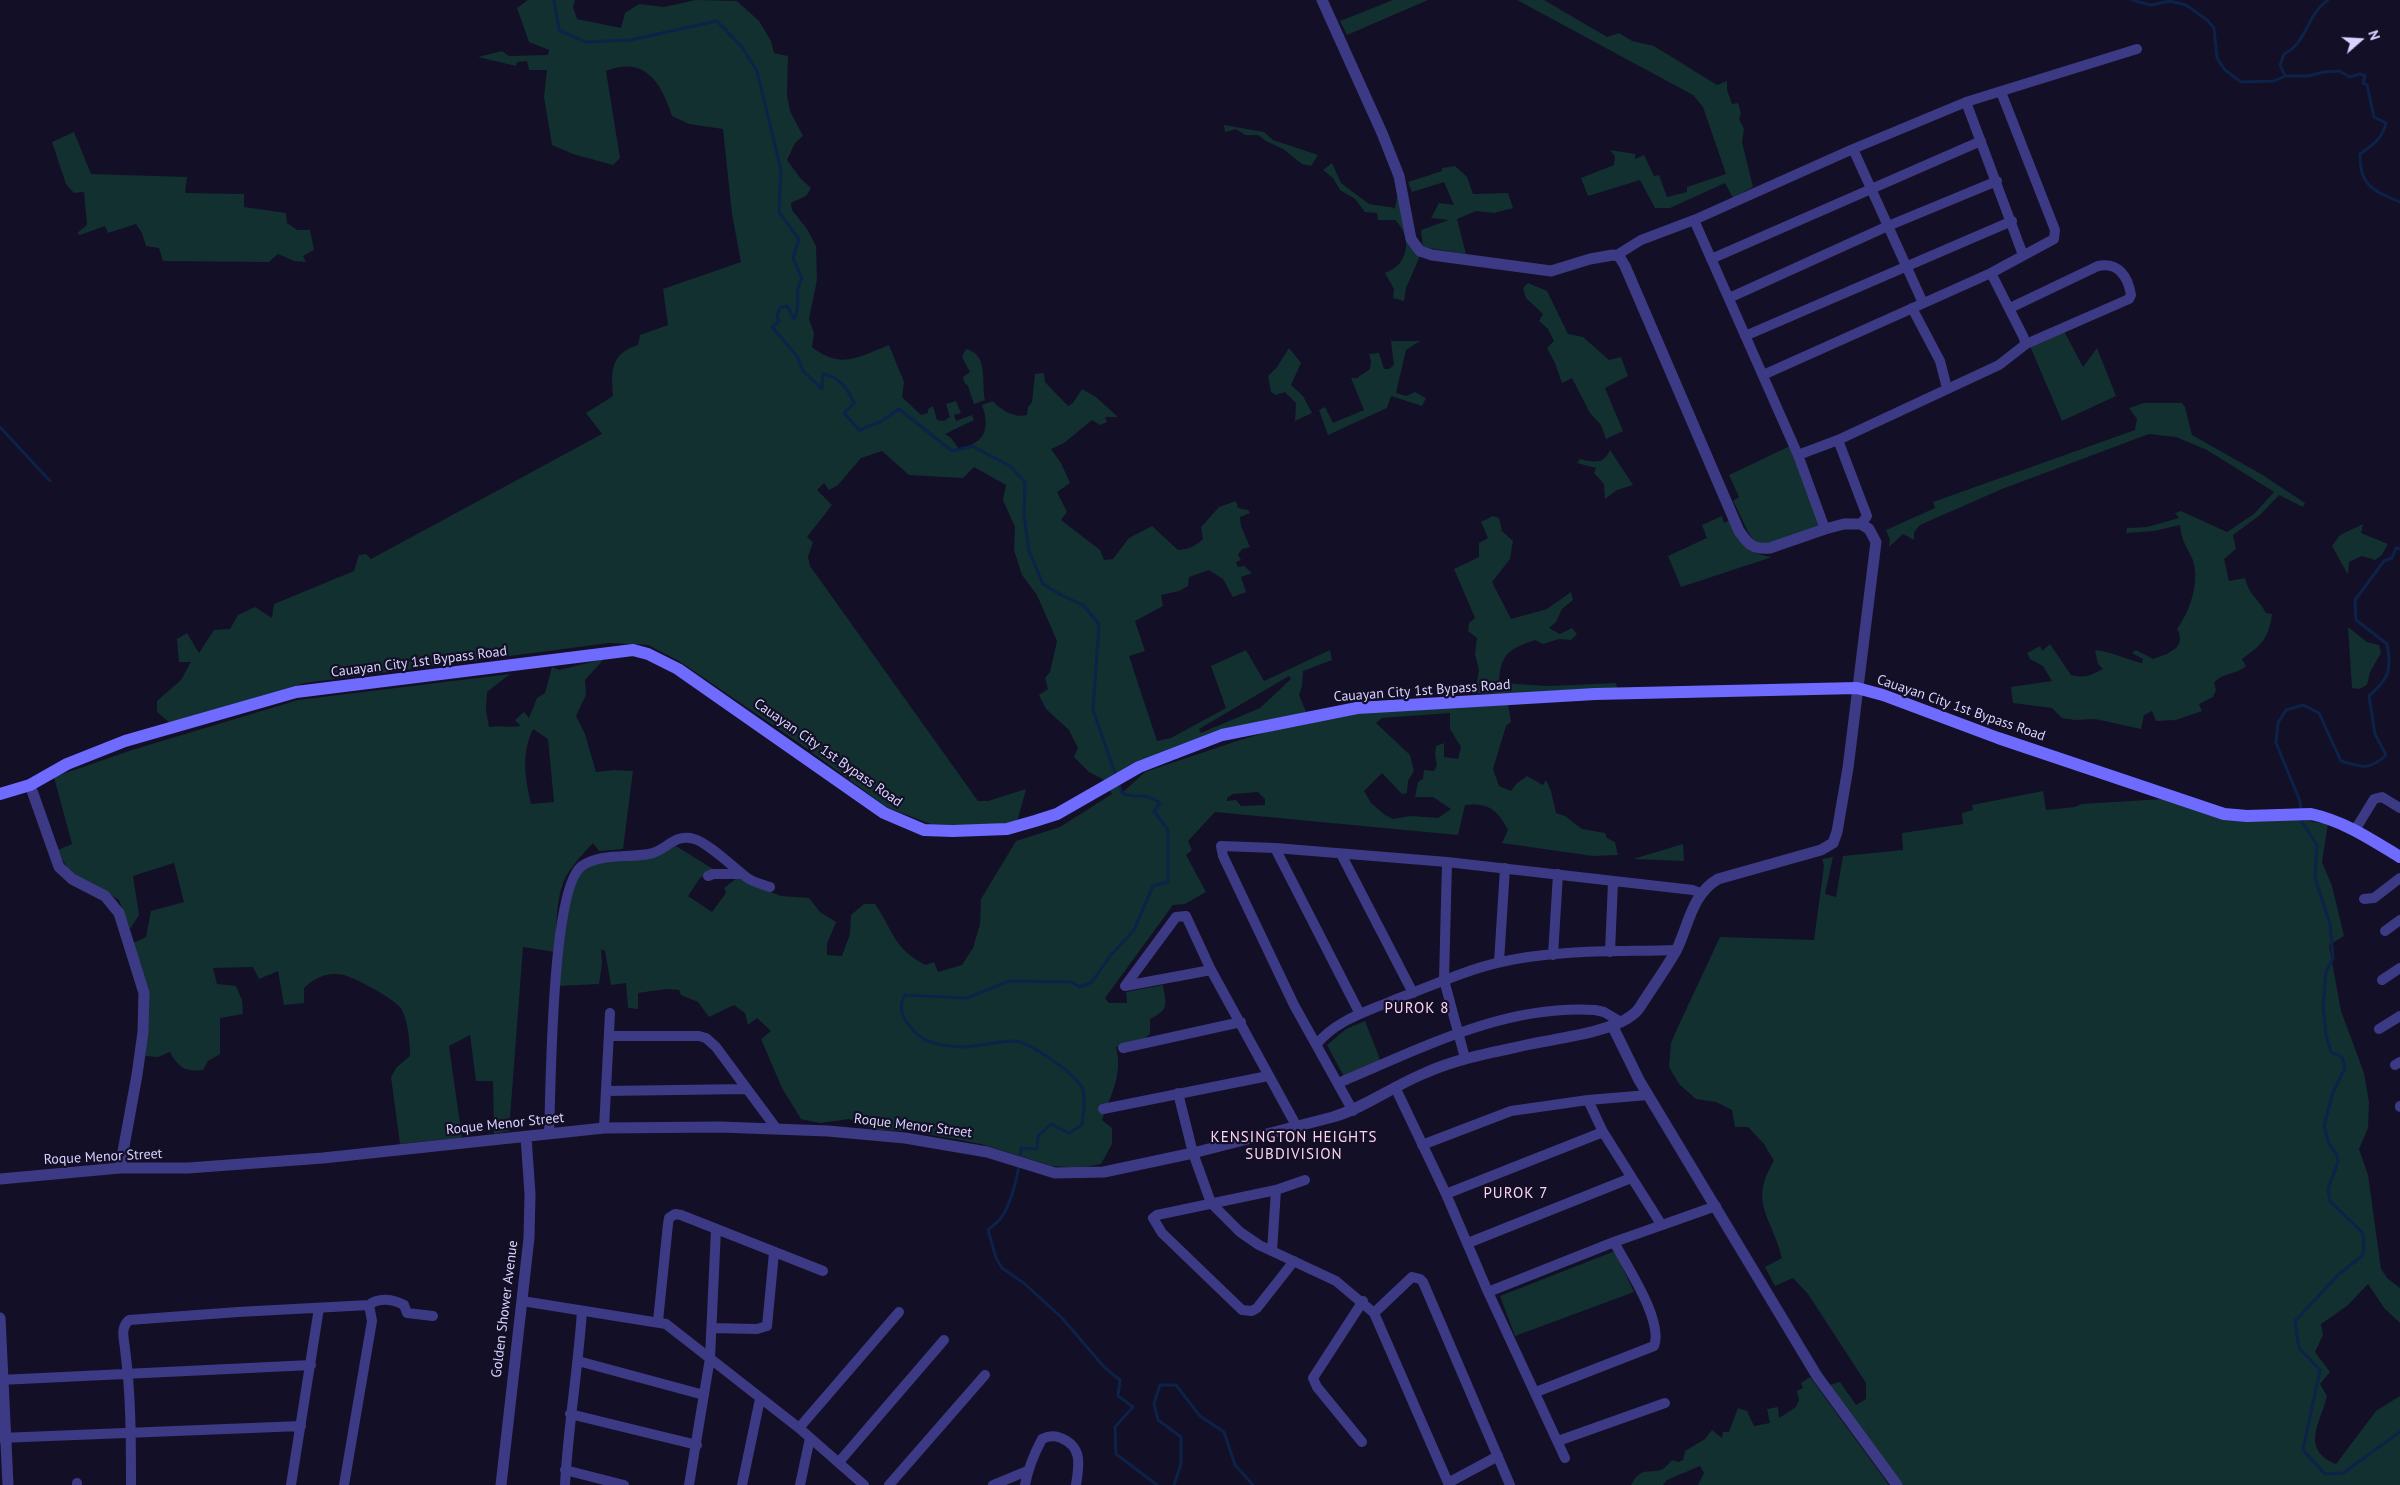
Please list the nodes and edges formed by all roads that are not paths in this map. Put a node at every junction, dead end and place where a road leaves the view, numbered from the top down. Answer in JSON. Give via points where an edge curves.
{"nodes":[{"id":1,"x":1322,"y":0,"type":"edge"},
{"id":2,"x":2137,"y":49,"type":"dead end"},
{"id":3,"x":2001,"y":92,"type":"junction"},
{"id":4,"x":1966,"y":102,"type":"junction"},
{"id":5,"x":1981,"y":141,"type":"junction"},
{"id":6,"x":1853,"y":149,"type":"junction"},
{"id":7,"x":1996,"y":182,"type":"junction"},
{"id":8,"x":1871,"y":188,"type":"junction"},
{"id":9,"x":1694,"y":220,"type":"junction"},
{"id":10,"x":2012,"y":221,"type":"junction"},
{"id":11,"x":1888,"y":226,"type":"junction"},
{"id":12,"x":1616,"y":255,"type":"junction"},
{"id":13,"x":2023,"y":255,"type":"junction"},
{"id":14,"x":1711,"y":259,"type":"junction"},
{"id":15,"x":1907,"y":267,"type":"junction"},
{"id":16,"x":1991,"y":273,"type":"junction"},
{"id":17,"x":1729,"y":298,"type":"junction"},
{"id":18,"x":1923,"y":303,"type":"junction"},
{"id":19,"x":1912,"y":308,"type":"junction"},
{"id":20,"x":2010,"y":308,"type":"junction"},
{"id":21,"x":1746,"y":336,"type":"junction"},
{"id":22,"x":2026,"y":344,"type":"junction"},
{"id":23,"x":1763,"y":375,"type":"junction"},
{"id":24,"x":1947,"y":388,"type":"junction"},
{"id":25,"x":1838,"y":440,"type":"junction"},
{"id":26,"x":1798,"y":455,"type":"junction"},
{"id":27,"x":1861,"y":524,"type":"junction"},
{"id":28,"x":1825,"y":529,"type":"junction"},
{"id":29,"x":1857,"y":688,"type":"junction"},
{"id":30,"x":30,"y":785,"type":"junction"},
{"id":31,"x":0,"y":794,"type":"edge"},
{"id":32,"x":2400,"y":808,"type":"edge"},
{"id":33,"x":2355,"y":830,"type":"junction"},
{"id":34,"x":1275,"y":848,"type":"junction"},
{"id":35,"x":1341,"y":854,"type":"junction"},
{"id":36,"x":2400,"y":857,"type":"edge"},
{"id":37,"x":1447,"y":862,"type":"junction"},
{"id":38,"x":1504,"y":868,"type":"junction"},
{"id":39,"x":742,"y":874,"type":"junction"},
{"id":40,"x":1558,"y":874,"type":"junction"},
{"id":41,"x":708,"y":876,"type":"dead end"},
{"id":42,"x":2400,"y":878,"type":"edge"},
{"id":43,"x":1612,"y":882,"type":"junction"},
{"id":44,"x":770,"y":887,"type":"dead end"},
{"id":45,"x":1700,"y":893,"type":"junction"},
{"id":46,"x":2364,"y":899,"type":"dead end"},
{"id":47,"x":2400,"y":920,"type":"edge"},
{"id":48,"x":2385,"y":931,"type":"dead end"},
{"id":49,"x":1676,"y":950,"type":"junction"},
{"id":50,"x":1610,"y":952,"type":"junction"},
{"id":51,"x":1553,"y":955,"type":"junction"},
{"id":52,"x":1499,"y":962,"type":"junction"},
{"id":53,"x":2400,"y":968,"type":"edge"},
{"id":54,"x":1212,"y":970,"type":"junction"},
{"id":55,"x":1444,"y":980,"type":"junction"},
{"id":56,"x":2382,"y":980,"type":"dead end"},
{"id":57,"x":1412,"y":993,"type":"junction"},
{"id":58,"x":610,"y":1012,"type":"dead end"},
{"id":59,"x":1360,"y":1014,"type":"junction"},
{"id":60,"x":2400,"y":1016,"type":"edge"},
{"id":61,"x":1241,"y":1022,"type":"junction"},
{"id":62,"x":1616,"y":1024,"type":"junction"},
{"id":63,"x":2379,"y":1029,"type":"dead end"},
{"id":64,"x":1458,"y":1033,"type":"junction"},
{"id":65,"x":610,"y":1036,"type":"junction"},
{"id":66,"x":1316,"y":1045,"type":"junction"},
{"id":67,"x":1123,"y":1048,"type":"dead end"},
{"id":68,"x":1465,"y":1058,"type":"junction"},
{"id":69,"x":1268,"y":1076,"type":"junction"},
{"id":70,"x":1338,"y":1083,"type":"junction"},
{"id":71,"x":1395,"y":1087,"type":"junction"},
{"id":72,"x":746,"y":1089,"type":"junction"},
{"id":73,"x":606,"y":1091,"type":"junction"},
{"id":74,"x":1178,"y":1093,"type":"junction"},
{"id":75,"x":1648,"y":1095,"type":"junction"},
{"id":76,"x":1588,"y":1100,"type":"junction"},
{"id":77,"x":1103,"y":1109,"type":"dead end"},
{"id":78,"x":1353,"y":1111,"type":"junction"},
{"id":79,"x":1297,"y":1127,"type":"junction"},
{"id":80,"x":604,"y":1128,"type":"junction"},
{"id":81,"x":776,"y":1128,"type":"junction"},
{"id":82,"x":1603,"y":1132,"type":"junction"},
{"id":83,"x":549,"y":1134,"type":"junction"},
{"id":84,"x":526,"y":1137,"type":"junction"},
{"id":85,"x":1422,"y":1145,"type":"junction"},
{"id":86,"x":1193,"y":1153,"type":"junction"},
{"id":87,"x":120,"y":1168,"type":"junction"},
{"id":88,"x":1630,"y":1178,"type":"junction"},
{"id":89,"x":0,"y":1179,"type":"edge"},
{"id":90,"x":1305,"y":1180,"type":"dead end"},
{"id":91,"x":1276,"y":1190,"type":"junction"},
{"id":92,"x":1446,"y":1194,"type":"junction"},
{"id":93,"x":1211,"y":1203,"type":"junction"},
{"id":94,"x":1716,"y":1206,"type":"junction"},
{"id":95,"x":1661,"y":1224,"type":"junction"},
{"id":96,"x":716,"y":1229,"type":"junction"},
{"id":97,"x":1614,"y":1242,"type":"junction"},
{"id":98,"x":1468,"y":1243,"type":"junction"},
{"id":99,"x":1272,"y":1251,"type":"junction"},
{"id":100,"x":774,"y":1252,"type":"junction"},
{"id":101,"x":1294,"y":1261,"type":"junction"},
{"id":102,"x":824,"y":1271,"type":"dead end"},
{"id":103,"x":1488,"y":1292,"type":"junction"},
{"id":104,"x":522,"y":1301,"type":"junction"},
{"id":105,"x":1363,"y":1301,"type":"junction"},
{"id":106,"x":369,"y":1305,"type":"junction"},
{"id":107,"x":319,"y":1308,"type":"junction"},
{"id":108,"x":582,"y":1311,"type":"junction"},
{"id":109,"x":899,"y":1312,"type":"dead end"},
{"id":110,"x":1374,"y":1313,"type":"junction"},
{"id":111,"x":433,"y":1316,"type":"dead end"},
{"id":112,"x":0,"y":1318,"type":"edge"},
{"id":113,"x":658,"y":1321,"type":"junction"},
{"id":114,"x":712,"y":1328,"type":"junction"},
{"id":115,"x":944,"y":1340,"type":"dead end"},
{"id":116,"x":710,"y":1358,"type":"junction"},
{"id":117,"x":578,"y":1361,"type":"junction"},
{"id":118,"x":311,"y":1365,"type":"junction"},
{"id":119,"x":129,"y":1375,"type":"junction"},
{"id":120,"x":985,"y":1375,"type":"dead end"},
{"id":121,"x":1,"y":1380,"type":"edge"},
{"id":122,"x":1536,"y":1392,"type":"junction"},
{"id":123,"x":704,"y":1395,"type":"junction"},
{"id":124,"x":760,"y":1399,"type":"junction"},
{"id":125,"x":1665,"y":1403,"type":"dead end"},
{"id":126,"x":570,"y":1414,"type":"junction"},
{"id":127,"x":301,"y":1426,"type":"junction"},
{"id":128,"x":799,"y":1428,"type":"junction"},
{"id":129,"x":131,"y":1433,"type":"junction"},
{"id":130,"x":3,"y":1438,"type":"edge"},
{"id":131,"x":810,"y":1438,"type":"junction"},
{"id":132,"x":1362,"y":1442,"type":"dead end"},
{"id":133,"x":1558,"y":1442,"type":"junction"},
{"id":134,"x":697,"y":1445,"type":"junction"},
{"id":135,"x":1498,"y":1456,"type":"junction"},
{"id":136,"x":1565,"y":1458,"type":"dead end"},
{"id":137,"x":838,"y":1462,"type":"junction"},
{"id":138,"x":566,"y":1470,"type":"junction"},
{"id":139,"x":1028,"y":1471,"type":"junction"},
{"id":140,"x":860,"y":1484,"type":"edge"},
{"id":141,"x":1448,"y":1484,"type":"edge"},
{"id":142,"x":8,"y":1485,"type":"edge"},
{"id":143,"x":131,"y":1485,"type":"edge"},
{"id":144,"x":291,"y":1485,"type":"edge"},
{"id":145,"x":344,"y":1485,"type":"edge"},
{"id":146,"x":501,"y":1485,"type":"edge"},
{"id":147,"x":564,"y":1485,"type":"edge"},
{"id":148,"x":624,"y":1485,"type":"edge"},
{"id":149,"x":688,"y":1485,"type":"edge"},
{"id":150,"x":742,"y":1485,"type":"edge"},
{"id":151,"x":800,"y":1485,"type":"edge"},
{"id":152,"x":889,"y":1485,"type":"edge"},
{"id":153,"x":993,"y":1485,"type":"edge"},
{"id":154,"x":1025,"y":1485,"type":"edge"},
{"id":155,"x":1076,"y":1485,"type":"edge"},
{"id":156,"x":1510,"y":1485,"type":"edge"},
{"id":157,"x":1897,"y":1485,"type":"edge"}],
"edges":[{"from":1,"to":12,"type":"street","via":[[1396,168],[1411,239],[1420,252],[1551,271]]},
{"from":2,"to":3,"type":"street"},
{"from":3,"to":4,"type":"street"},
{"from":3,"to":13,"type":"street","via":[[2055,230],[2052,240]]},
{"from":4,"to":5,"type":"street"},
{"from":4,"to":6,"type":"street"},
{"from":5,"to":7,"type":"street"},
{"from":5,"to":8,"type":"street"},
{"from":6,"to":8,"type":"street"},
{"from":6,"to":9,"type":"street"},
{"from":7,"to":10,"type":"street"},
{"from":7,"to":11,"type":"street"},
{"from":8,"to":11,"type":"street"},
{"from":8,"to":14,"type":"street"},
{"from":9,"to":12,"type":"street","via":[[1641,240]]},
{"from":9,"to":14,"type":"street"},
{"from":10,"to":13,"type":"street"},
{"from":10,"to":15,"type":"street"},
{"from":11,"to":15,"type":"street"},
{"from":11,"to":17,"type":"street"},
{"from":12,"to":28,"type":"street","via":[[1625,266],[1739,531],[1747,542],[1760,550]]},
{"from":13,"to":16,"type":"street"},
{"from":14,"to":17,"type":"street"},
{"from":15,"to":18,"type":"street"},
{"from":15,"to":21,"type":"street"},
{"from":16,"to":18,"type":"street"},
{"from":16,"to":20,"type":"street"},
{"from":17,"to":21,"type":"street"},
{"from":18,"to":19,"type":"street"},
{"from":19,"to":23,"type":"street"},
{"from":19,"to":24,"type":"street","via":[[1932,344]]},
{"from":20,"to":22,"type":"street"},
{"from":20,"to":22,"type":"street","via":[[2107,264],[2120,269],[2128,283],[2132,295],[2129,299]]},
{"from":21,"to":23,"type":"street"},
{"from":22,"to":24,"type":"street","via":[[1999,365]]},
{"from":23,"to":26,"type":"street"},
{"from":24,"to":25,"type":"street"},
{"from":25,"to":26,"type":"street"},
{"from":25,"to":27,"type":"street","via":[[1867,516]]},
{"from":26,"to":28,"type":"street"},
{"from":27,"to":28,"type":"street"},
{"from":27,"to":29,"type":"street","via":[[1869,529],[1876,542]]},
{"from":29,"to":30,"type":"main road","name":"Cauayan City 1st Bypass Road","via":[[1595,694],[1356,708],[1222,735],[1154,761],[1057,814],[1016,826],[953,831],[924,830],[884,813],[678,669],[633,650],[296,692],[125,741],[67,764]]},
{"from":29,"to":33,"type":"main road","name":"Cauayan City 1st Bypass Road","via":[[2224,814],[2311,814]]},
{"from":29,"to":45,"type":"street","via":[[1848,768],[1833,843],[1821,850],[1718,878]]},
{"from":30,"to":31,"type":"main road","name":"Cauayan City 1st Bypass Road"},
{"from":30,"to":87,"type":"street","via":[[59,867],[72,879],[105,896],[119,913],[144,993],[143,1032]]},
{"from":32,"to":33,"type":"street","via":[[2382,797],[2374,799]]},
{"from":33,"to":36,"type":"main road","name":"Cauayan City 1st Bypass Road"},
{"from":34,"to":35,"type":"street"},
{"from":34,"to":59,"type":"street"},
{"from":34,"to":66,"type":"street","via":[[1224,844],[1220,850]]},
{"from":35,"to":37,"type":"street"},
{"from":35,"to":57,"type":"street"},
{"from":37,"to":38,"type":"street"},
{"from":37,"to":55,"type":"street"},
{"from":38,"to":40,"type":"street"},
{"from":38,"to":52,"type":"street"},
{"from":39,"to":41,"type":"street"},
{"from":39,"to":44,"type":"street"},
{"from":39,"to":83,"type":"street","via":[[695,839],[678,838],[651,854],[598,859],[576,872],[566,898],[555,969]]},
{"from":40,"to":43,"type":"street"},
{"from":40,"to":51,"type":"street"},
{"from":42,"to":46,"type":"street","via":[[2374,898]]},
{"from":43,"to":45,"type":"street"},
{"from":43,"to":50,"type":"street"},
{"from":45,"to":49,"type":"street"},
{"from":47,"to":48,"type":"street"},
{"from":49,"to":50,"type":"street"},
{"from":49,"to":62,"type":"street","via":[[1636,1013]]},
{"from":50,"to":51,"type":"street"},
{"from":51,"to":52,"type":"street"},
{"from":52,"to":55,"type":"street"},
{"from":53,"to":56,"type":"street"},
{"from":54,"to":54,"type":"street","via":[[1154,981],[1124,986],[1179,915],[1186,916]]},
{"from":54,"to":61,"type":"street"},
{"from":55,"to":57,"type":"street"},
{"from":55,"to":64,"type":"street"},
{"from":57,"to":59,"type":"street"},
{"from":58,"to":65,"type":"street"},
{"from":59,"to":66,"type":"street","via":[[1330,1029]]},
{"from":60,"to":63,"type":"street"},
{"from":61,"to":67,"type":"street"},
{"from":61,"to":69,"type":"street"},
{"from":62,"to":64,"type":"street","via":[[1604,1012],[1595,1010],[1547,1012],[1515,1015]]},
{"from":62,"to":68,"type":"street","name":"Roque Menor Street"},
{"from":62,"to":75,"type":"street","via":[[1619,1044]]},
{"from":64,"to":68,"type":"street"},
{"from":64,"to":70,"type":"street"},
{"from":65,"to":72,"type":"street","via":[[706,1038]]},
{"from":65,"to":73,"type":"street"},
{"from":66,"to":70,"type":"street"},
{"from":68,"to":71,"type":"street","name":"Roque Menor Street"},
{"from":69,"to":74,"type":"street"},
{"from":69,"to":79,"type":"street"},
{"from":70,"to":78,"type":"street"},
{"from":71,"to":78,"type":"street","name":"Roque Menor Street"},
{"from":71,"to":85,"type":"street"},
{"from":72,"to":73,"type":"street"},
{"from":72,"to":81,"type":"street"},
{"from":73,"to":80,"type":"street"},
{"from":74,"to":77,"type":"street"},
{"from":74,"to":86,"type":"street"},
{"from":75,"to":76,"type":"street"},
{"from":75,"to":94,"type":"street"},
{"from":76,"to":82,"type":"street"},
{"from":76,"to":85,"type":"street","via":[[1511,1111]]},
{"from":78,"to":79,"type":"street","name":"Roque Menor Street"},
{"from":79,"to":86,"type":"street","name":"Roque Menor Street"},
{"from":80,"to":81,"type":"street","name":"Roque Menor Street"},
{"from":80,"to":83,"type":"street","name":"Roque Menor Street"},
{"from":81,"to":86,"type":"street","name":"Roque Menor Street","via":[[905,1138],[977,1150],[1055,1173],[1104,1172]]},
{"from":82,"to":88,"type":"street"},
{"from":82,"to":92,"type":"street"},
{"from":83,"to":84,"type":"street","name":"Roque Menor Street"},
{"from":84,"to":87,"type":"street","name":"Roque Menor Street","via":[[314,1159],[188,1168]]},
{"from":84,"to":104,"type":"street","name":"Golden Shower Avenue","via":[[529,1238]]},
{"from":85,"to":92,"type":"street"},
{"from":86,"to":93,"type":"street"},
{"from":87,"to":89,"type":"street","name":"Roque Menor Street"},
{"from":88,"to":95,"type":"street"},
{"from":88,"to":98,"type":"street"},
{"from":90,"to":91,"type":"street"},
{"from":91,"to":93,"type":"street"},
{"from":91,"to":99,"type":"street"},
{"from":92,"to":98,"type":"street"},
{"from":93,"to":99,"type":"street","via":[[1240,1232]]},
{"from":93,"to":101,"type":"street","via":[[1157,1215],[1153,1221],[1237,1307],[1247,1312],[1257,1308]]},
{"from":94,"to":95,"type":"street"},
{"from":94,"to":157,"type":"street","via":[[1817,1376]]},
{"from":95,"to":97,"type":"street"},
{"from":96,"to":100,"type":"street"},
{"from":96,"to":113,"type":"street","via":[[681,1215],[669,1218]]},
{"from":96,"to":114,"type":"street"},
{"from":97,"to":103,"type":"street"},
{"from":97,"to":122,"type":"street","via":[[1652,1315],[1657,1337],[1654,1346]]},
{"from":98,"to":103,"type":"street"},
{"from":99,"to":101,"type":"street"},
{"from":100,"to":102,"type":"street"},
{"from":100,"to":114,"type":"street","via":[[767,1326],[757,1330]]},
{"from":101,"to":105,"type":"street","via":[[1336,1281]]},
{"from":103,"to":122,"type":"street"},
{"from":104,"to":108,"type":"street"},
{"from":104,"to":146,"type":"street","name":"Golden Shower Avenue"},
{"from":105,"to":110,"type":"street"},
{"from":105,"to":132,"type":"street","via":[[1313,1378]]},
{"from":106,"to":107,"type":"street"},
{"from":106,"to":111,"type":"street","via":[[392,1300],[404,1305],[407,1313]]},
{"from":106,"to":145,"type":"street","via":[[372,1321]]},
{"from":107,"to":118,"type":"street"},
{"from":107,"to":119,"type":"street","via":[[130,1320],[123,1332]]},
{"from":108,"to":113,"type":"street"},
{"from":108,"to":117,"type":"street"},
{"from":109,"to":128,"type":"street"},
{"from":110,"to":135,"type":"street","via":[[1405,1282],[1412,1277],[1420,1278]]},
{"from":110,"to":141,"type":"street"},
{"from":112,"to":121,"type":"street"},
{"from":113,"to":116,"type":"street","via":[[678,1331]]},
{"from":114,"to":116,"type":"street"},
{"from":115,"to":137,"type":"street"},
{"from":116,"to":123,"type":"street"},
{"from":116,"to":124,"type":"street"},
{"from":117,"to":123,"type":"street"},
{"from":117,"to":126,"type":"street"},
{"from":118,"to":119,"type":"street"},
{"from":118,"to":127,"type":"street"},
{"from":119,"to":121,"type":"street"},
{"from":119,"to":129,"type":"street"},
{"from":120,"to":152,"type":"street"},
{"from":121,"to":130,"type":"street"},
{"from":122,"to":133,"type":"street"},
{"from":123,"to":134,"type":"street"},
{"from":124,"to":128,"type":"street"},
{"from":124,"to":150,"type":"street"},
{"from":125,"to":133,"type":"street"},
{"from":126,"to":134,"type":"street"},
{"from":126,"to":138,"type":"street"},
{"from":127,"to":129,"type":"street"},
{"from":127,"to":144,"type":"street"},
{"from":128,"to":131,"type":"street"},
{"from":129,"to":130,"type":"street"},
{"from":129,"to":143,"type":"street"},
{"from":130,"to":142,"type":"street"},
{"from":131,"to":137,"type":"street"},
{"from":131,"to":151,"type":"street"},
{"from":133,"to":136,"type":"street"},
{"from":134,"to":149,"type":"street"},
{"from":135,"to":141,"type":"street"},
{"from":135,"to":156,"type":"street"},
{"from":137,"to":140,"type":"street"},
{"from":138,"to":147,"type":"street"},
{"from":138,"to":148,"type":"street"},
{"from":139,"to":153,"type":"street"},
{"from":139,"to":154,"type":"street"},
{"from":139,"to":155,"type":"street","via":[[1042,1439],[1059,1437],[1077,1450]]}]}
